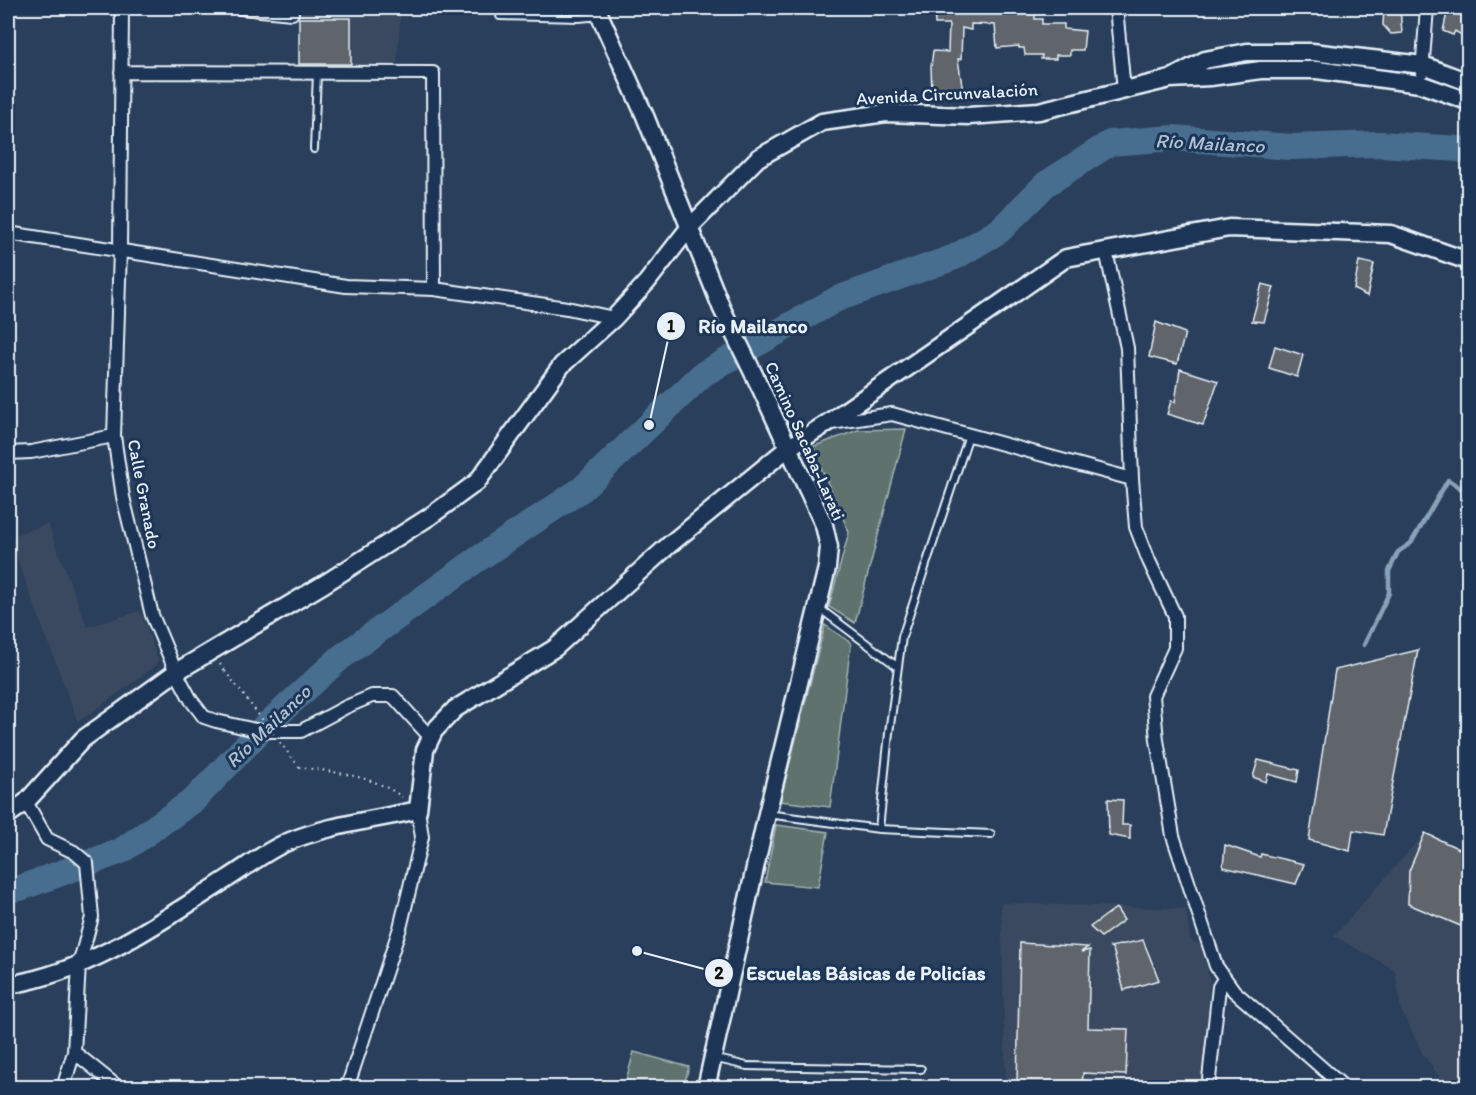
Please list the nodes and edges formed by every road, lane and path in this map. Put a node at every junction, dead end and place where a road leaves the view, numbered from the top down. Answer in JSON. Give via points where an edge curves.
{"nodes":[{"id":1,"x":122,"y":8,"type":"edge"},
{"id":2,"x":241,"y":8,"type":"edge"},
{"id":3,"x":1114,"y":8,"type":"edge"},
{"id":4,"x":1427,"y":8,"type":"edge"},
{"id":5,"x":599,"y":12,"type":"edge"},
{"id":6,"x":292,"y":13,"type":"dead end"},
{"id":7,"x":500,"y":15,"type":"dead end"},
{"id":8,"x":1423,"y":64,"type":"junction"},
{"id":9,"x":121,"y":72,"type":"junction"},
{"id":10,"x":317,"y":72,"type":"junction"},
{"id":11,"x":1170,"y":79,"type":"junction"},
{"id":12,"x":1468,"y":82,"type":"edge"},
{"id":13,"x":1420,"y":84,"type":"junction"},
{"id":14,"x":1124,"y":90,"type":"junction"},
{"id":15,"x":1468,"y":101,"type":"edge"},
{"id":16,"x":314,"y":149,"type":"dead end"},
{"id":17,"x":689,"y":228,"type":"junction"},
{"id":18,"x":8,"y":233,"type":"edge"},
{"id":19,"x":120,"y":250,"type":"junction"},
{"id":20,"x":1106,"y":251,"type":"junction"},
{"id":21,"x":1468,"y":261,"type":"edge"},
{"id":22,"x":434,"y":289,"type":"junction"},
{"id":23,"x":614,"y":318,"type":"junction"},
{"id":24,"x":826,"y":424,"type":"junction"},
{"id":25,"x":969,"y":434,"type":"junction"},
{"id":26,"x":114,"y":436,"type":"junction"},
{"id":27,"x":788,"y":448,"type":"junction"},
{"id":28,"x":8,"y":453,"type":"edge"},
{"id":29,"x":1132,"y":480,"type":"junction"},
{"id":30,"x":817,"y":608,"type":"junction"},
{"id":31,"x":898,"y":667,"type":"junction"},
{"id":32,"x":225,"y":671,"type":"dead end"},
{"id":33,"x":176,"y":672,"type":"junction"},
{"id":34,"x":430,"y":738,"type":"junction"},
{"id":35,"x":26,"y":802,"type":"junction"},
{"id":36,"x":418,"y":810,"type":"junction"},
{"id":37,"x":766,"y":814,"type":"junction"},
{"id":38,"x":8,"y":815,"type":"edge"},
{"id":39,"x":879,"y":829,"type":"junction"},
{"id":40,"x":991,"y":834,"type":"dead end"},
{"id":41,"x":79,"y":965,"type":"junction"},
{"id":42,"x":1224,"y":979,"type":"junction"},
{"id":43,"x":8,"y":985,"type":"edge"},
{"id":44,"x":74,"y":1052,"type":"junction"},
{"id":45,"x":712,"y":1058,"type":"junction"},
{"id":46,"x":921,"y":1069,"type":"dead end"},
{"id":47,"x":63,"y":1088,"type":"edge"},
{"id":48,"x":119,"y":1088,"type":"edge"},
{"id":49,"x":347,"y":1088,"type":"edge"},
{"id":50,"x":706,"y":1088,"type":"edge"},
{"id":51,"x":1208,"y":1088,"type":"edge"},
{"id":52,"x":1345,"y":1088,"type":"edge"}],
"edges":[{"from":1,"to":9,"type":"street","name":"Calle Granado"},
{"from":2,"to":6,"type":"street"},
{"from":3,"to":14,"type":"street"},
{"from":4,"to":8,"type":"street"},
{"from":5,"to":7,"type":"lane","via":[[579,18]]},
{"from":5,"to":17,"type":"street","name":"Camino Sacaba-Larati"},
{"from":8,"to":11,"type":"street","name":"Avenida Circunvalación","via":[[1312,52],[1248,52],[1204,60]]},
{"from":8,"to":12,"type":"street","name":"Avenida Circunvalación"},
{"from":8,"to":13,"type":"street"},
{"from":9,"to":10,"type":"street"},
{"from":9,"to":19,"type":"street","name":"Calle Granado"},
{"from":10,"to":16,"type":"lane"},
{"from":10,"to":22,"type":"street","via":[[433,73]]},
{"from":11,"to":13,"type":"street","name":"Avenida Circunvalación","via":[[1261,70],[1317,70]]},
{"from":11,"to":14,"type":"street","name":"Avenida Circunvalación"},
{"from":13,"to":15,"type":"street","name":"Avenida Circunvalación"},
{"from":14,"to":17,"type":"street","name":"Avenida Circunvalación","via":[[1039,111],[969,116],[886,113],[822,122],[758,158]]},
{"from":17,"to":23,"type":"street","name":"Avenida Circunvalación"},
{"from":17,"to":27,"type":"street","name":"Camino Sacaba-Larati","via":[[722,309]]},
{"from":18,"to":19,"type":"street"},
{"from":19,"to":22,"type":"street","via":[[346,286]]},
{"from":19,"to":26,"type":"street","name":"Calle Granado"},
{"from":20,"to":21,"type":"street","via":[[1229,228],[1391,234]]},
{"from":20,"to":24,"type":"street","via":[[1066,258]]},
{"from":20,"to":29,"type":"street","via":[[1127,348]]},
{"from":22,"to":23,"type":"street"},
{"from":23,"to":33,"type":"street","name":"Avenida Circunvalación","via":[[562,365],[477,482],[324,584]]},
{"from":24,"to":25,"type":"street","via":[[892,414]]},
{"from":24,"to":27,"type":"street"},
{"from":25,"to":29,"type":"street"},
{"from":25,"to":31,"type":"lane","via":[[902,637]]},
{"from":26,"to":28,"type":"street"},
{"from":26,"to":33,"type":"street","name":"Calle Granado","via":[[123,497],[152,615]]},
{"from":27,"to":30,"type":"street","name":"Camino Sacaba-Larati","via":[[824,525],[829,547]]},
{"from":27,"to":34,"type":"street","via":[[669,545],[555,648],[455,709]]},
{"from":29,"to":42,"type":"street","via":[[1136,527],[1175,616],[1175,648],[1153,696],[1173,836],[1215,966]]},
{"from":30,"to":31,"type":"lane"},
{"from":30,"to":37,"type":"street","name":"Camino Sacaba-Larati"},
{"from":31,"to":39,"type":"lane"},
{"from":32,"to":36,"type":"path","bridge":true,"via":[[299,767],[355,776],[394,791]]},
{"from":33,"to":34,"type":"street","name":"Calle Granado","via":[[204,717],[240,728],[301,730],[372,696],[393,696]]},
{"from":33,"to":35,"type":"street","name":"Avenida Circunvalación","via":[[83,739]]},
{"from":34,"to":36,"type":"street"},
{"from":35,"to":38,"type":"street","name":"Avenida Circunvalación"},
{"from":35,"to":41,"type":"street","via":[[47,839],[87,863],[92,917]]},
{"from":36,"to":41,"type":"street","via":[[324,830],[284,844],[135,938]]},
{"from":36,"to":49,"type":"street","via":[[422,837],[400,928]]},
{"from":37,"to":39,"type":"lane"},
{"from":37,"to":45,"type":"street","name":"Camino Sacaba-Larati"},
{"from":39,"to":40,"type":"lane"},
{"from":41,"to":43,"type":"street"},
{"from":41,"to":44,"type":"street"},
{"from":42,"to":51,"type":"street","via":[[1219,987]]},
{"from":42,"to":52,"type":"street"},
{"from":44,"to":47,"type":"street"},
{"from":44,"to":48,"type":"street"},
{"from":45,"to":46,"type":"lane","via":[[747,1066]]},
{"from":45,"to":50,"type":"street","name":"Camino Sacaba-Larati"}]}
